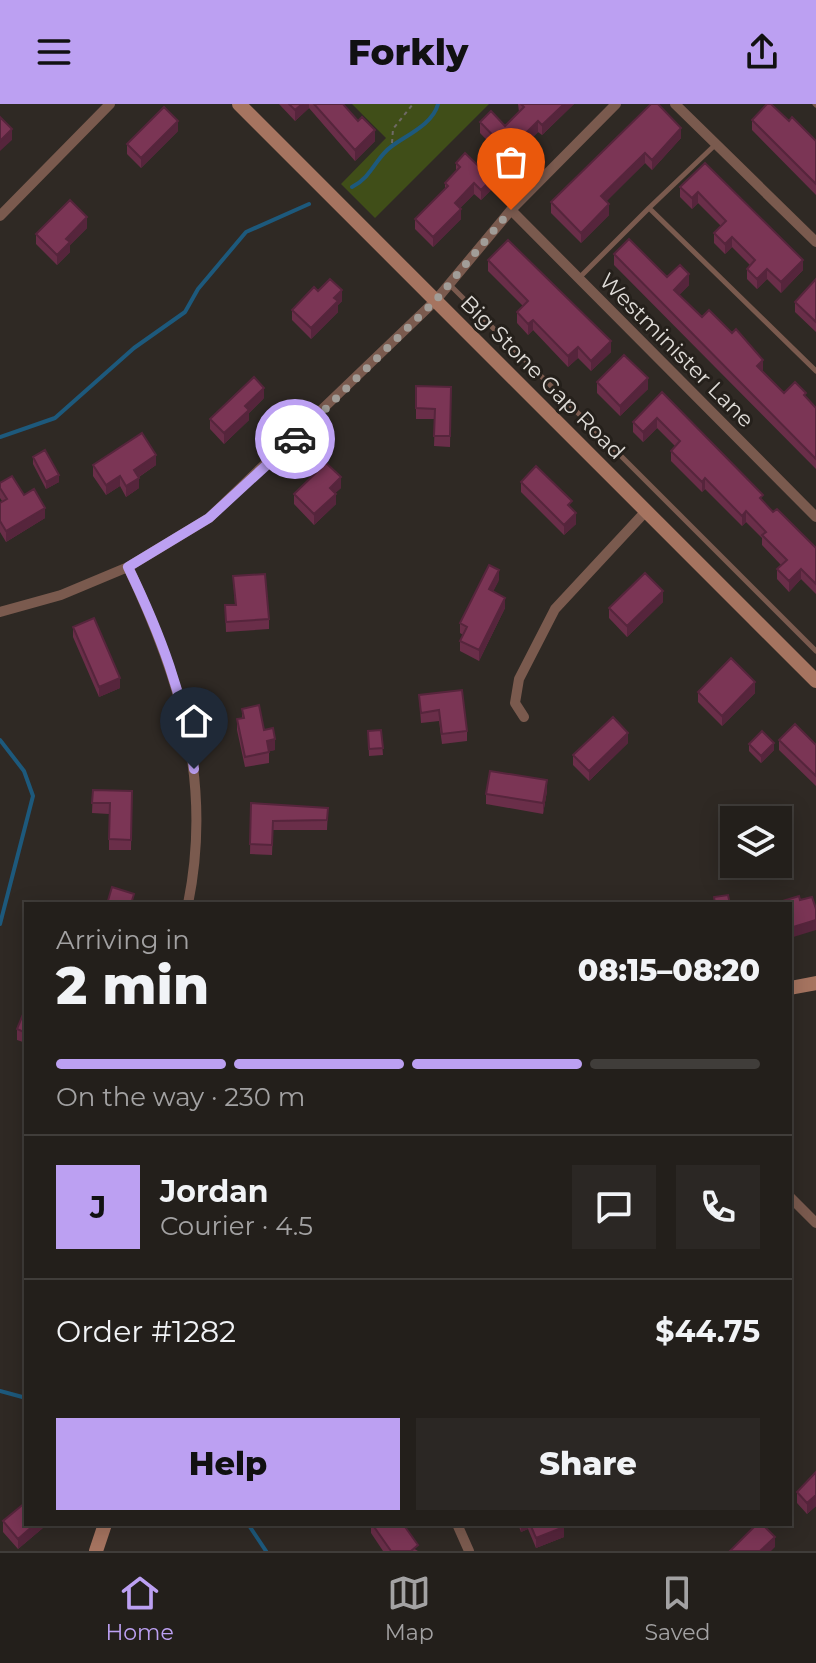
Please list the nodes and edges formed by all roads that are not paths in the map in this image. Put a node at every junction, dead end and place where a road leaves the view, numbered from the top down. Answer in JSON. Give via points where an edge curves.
{"nodes":[{"id":1,"x":110,"y":104,"type":"edge"},
{"id":2,"x":239,"y":104,"type":"edge"},
{"id":3,"x":616,"y":104,"type":"edge"},
{"id":4,"x":675,"y":104,"type":"edge"},
{"id":5,"x":715,"y":145,"type":"junction"},
{"id":6,"x":649,"y":208,"type":"junction"},
{"id":7,"x":511,"y":210,"type":"junction"},
{"id":8,"x":0,"y":216,"type":"edge"},
{"id":9,"x":816,"y":242,"type":"edge"},
{"id":10,"x":578,"y":279,"type":"junction"},
{"id":11,"x":449,"y":284,"type":"junction"},
{"id":12,"x":436,"y":300,"type":"junction"},
{"id":13,"x":816,"y":371,"type":"edge"},
{"id":14,"x":646,"y":511,"type":"junction"},
{"id":15,"x":816,"y":517,"type":"edge"},
{"id":16,"x":128,"y":567,"type":"junction"},
{"id":17,"x":0,"y":612,"type":"edge"},
{"id":18,"x":816,"y":651,"type":"edge"},
{"id":19,"x":816,"y":681,"type":"edge"},
{"id":20,"x":524,"y":717,"type":"dead end"},
{"id":21,"x":188,"y":902,"type":"edge"},
{"id":22,"x":816,"y":983,"type":"edge"},
{"id":23,"x":792,"y":988,"type":"edge"},
{"id":24,"x":792,"y":1199,"type":"edge"},
{"id":25,"x":816,"y":1223,"type":"edge"},
{"id":26,"x":104,"y":1526,"type":"edge"},
{"id":27,"x":458,"y":1526,"type":"edge"},
{"id":28,"x":96,"y":1551,"type":"edge"},
{"id":29,"x":469,"y":1551,"type":"edge"}],
"edges":[{"from":1,"to":8,"type":"street"},
{"from":2,"to":12,"type":"street","name":"Big Stone Gap Road"},
{"from":3,"to":7,"type":"street"},
{"from":4,"to":5,"type":"street"},
{"from":5,"to":6,"type":"lane"},
{"from":5,"to":9,"type":"street"},
{"from":6,"to":10,"type":"lane"},
{"from":6,"to":13,"type":"lane"},
{"from":7,"to":10,"type":"street","name":"Westminister Lane"},
{"from":7,"to":11,"type":"street"},
{"from":10,"to":15,"type":"street","name":"Westminister Lane"},
{"from":11,"to":12,"type":"street"},
{"from":11,"to":18,"type":"lane"},
{"from":12,"to":14,"type":"street","name":"Big Stone Gap Road"},
{"from":12,"to":16,"type":"street","via":[[229,502]]},
{"from":14,"to":19,"type":"street","name":"Big Stone Gap Road"},
{"from":14,"to":20,"type":"street","via":[[555,609],[519,679],[515,703]]},
{"from":16,"to":17,"type":"street","via":[[61,595]]},
{"from":16,"to":21,"type":"street","via":[[172,666],[188,726],[196,840]]},
{"from":22,"to":23,"type":"street"},
{"from":24,"to":25,"type":"street"},
{"from":26,"to":28,"type":"street"},
{"from":27,"to":29,"type":"street"}]}
